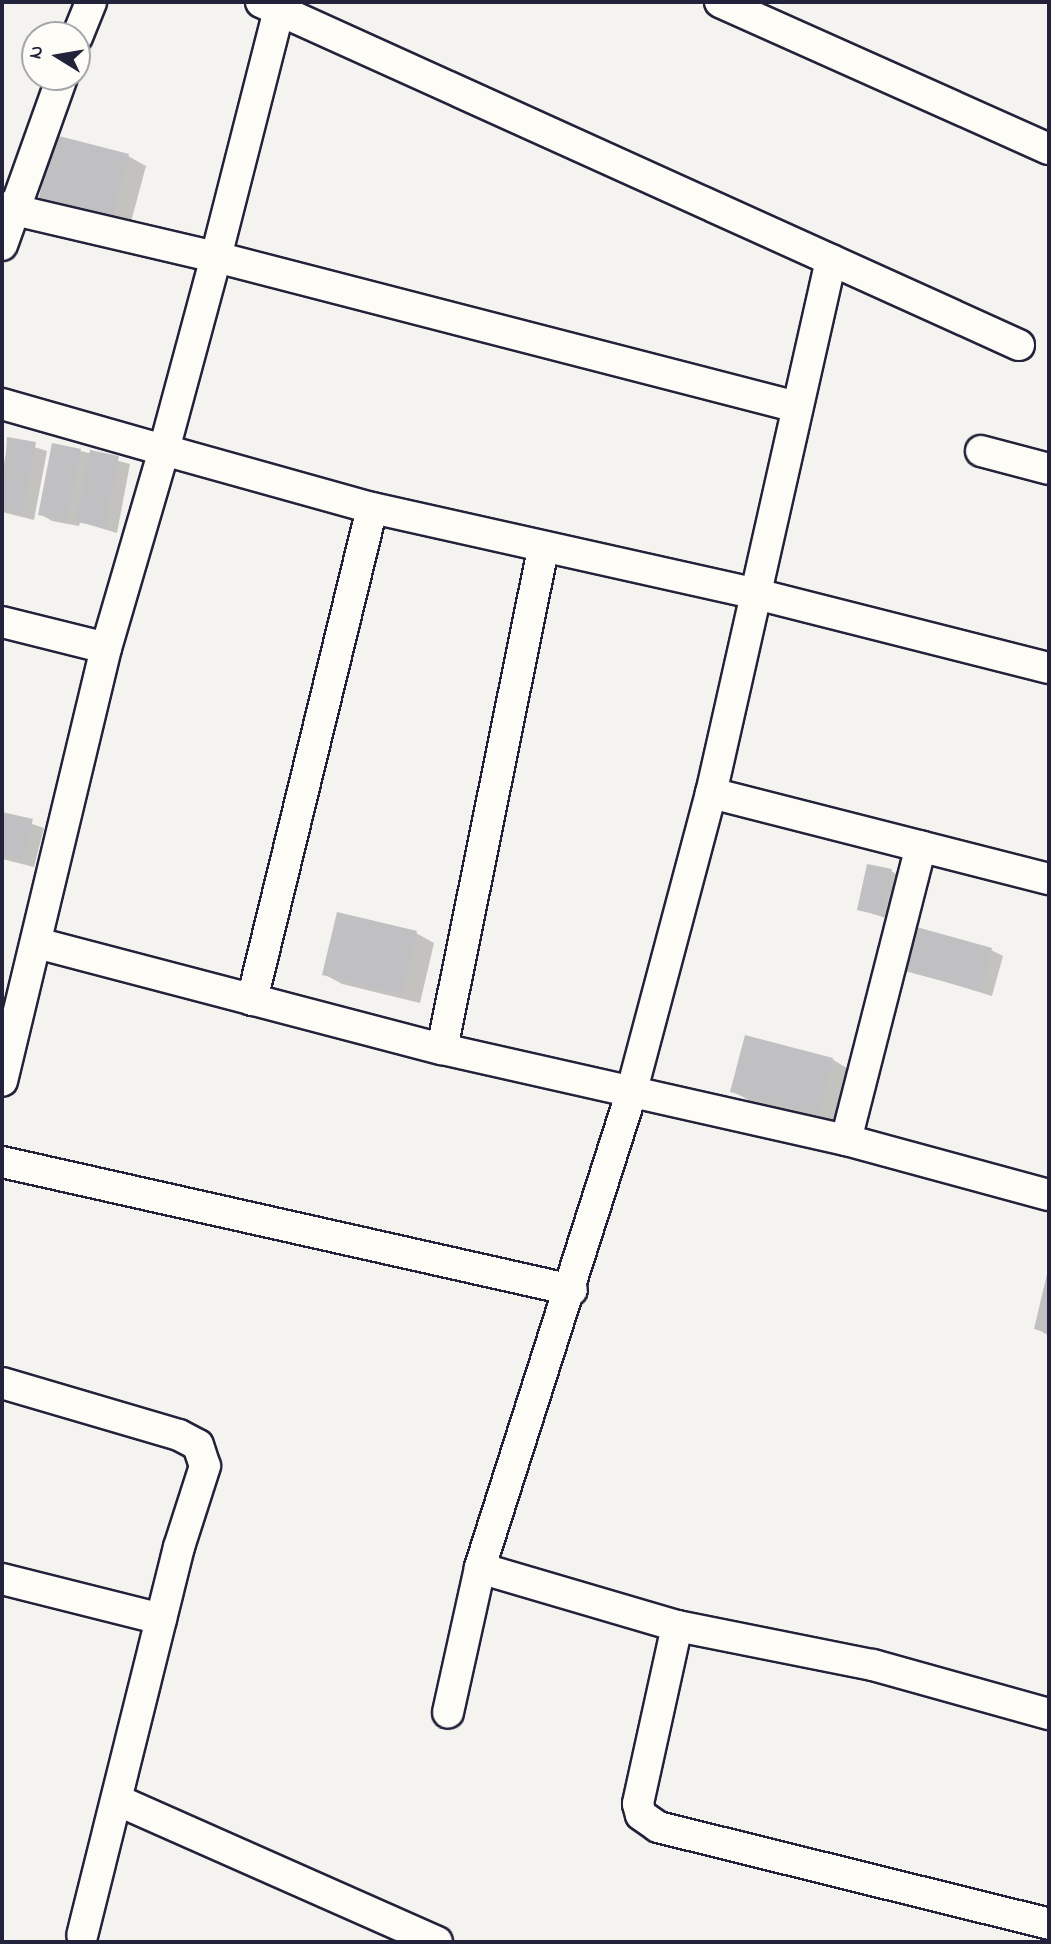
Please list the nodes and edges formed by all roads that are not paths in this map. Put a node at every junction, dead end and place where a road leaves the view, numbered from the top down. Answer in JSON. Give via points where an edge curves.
{"nodes":[{"id":1,"x":91,"y":2,"type":"edge"},
{"id":2,"x":720,"y":2,"type":"edge"},
{"id":3,"x":274,"y":5,"type":"edge"},
{"id":4,"x":83,"y":21,"type":"edge"},
{"id":5,"x":56,"y":91,"type":"edge"},
{"id":6,"x":1049,"y":149,"type":"edge"},
{"id":7,"x":6,"y":208,"type":"edge"},
{"id":8,"x":2,"y":245,"type":"edge"},
{"id":9,"x":216,"y":257,"type":"junction"},
{"id":10,"x":831,"y":260,"type":"junction"},
{"id":11,"x":1019,"y":345,"type":"dead end"},
{"id":12,"x":2,"y":404,"type":"edge"},
{"id":13,"x":797,"y":407,"type":"junction"},
{"id":14,"x":163,"y":450,"type":"junction"},
{"id":15,"x":981,"y":451,"type":"dead end"},
{"id":16,"x":1049,"y":470,"type":"edge"},
{"id":17,"x":372,"y":508,"type":"junction"},
{"id":18,"x":543,"y":548,"type":"junction"},
{"id":19,"x":756,"y":594,"type":"junction"},
{"id":20,"x":2,"y":622,"type":"edge"},
{"id":21,"x":106,"y":648,"type":"junction"},
{"id":22,"x":1049,"y":668,"type":"edge"},
{"id":23,"x":711,"y":793,"type":"junction"},
{"id":24,"x":921,"y":846,"type":"junction"},
{"id":25,"x":1049,"y":879,"type":"edge"},
{"id":26,"x":37,"y":943,"type":"junction"},
{"id":27,"x":252,"y":1000,"type":"junction"},
{"id":28,"x":442,"y":1049,"type":"junction"},
{"id":29,"x":2,"y":1080,"type":"edge"},
{"id":30,"x":631,"y":1094,"type":"junction"},
{"id":31,"x":846,"y":1140,"type":"junction"},
{"id":32,"x":2,"y":1162,"type":"edge"},
{"id":33,"x":1048,"y":1187,"type":"edge"},
{"id":34,"x":572,"y":1290,"type":"junction"},
{"id":35,"x":2,"y":1383,"type":"edge"},
{"id":36,"x":480,"y":1568,"type":"junction"},
{"id":37,"x":2,"y":1579,"type":"edge"},
{"id":38,"x":161,"y":1619,"type":"junction"},
{"id":39,"x":677,"y":1626,"type":"junction"},
{"id":40,"x":1046,"y":1706,"type":"edge"},
{"id":41,"x":448,"y":1712,"type":"dead end"},
{"id":42,"x":117,"y":1800,"type":"junction"},
{"id":43,"x":1049,"y":1924,"type":"edge"},
{"id":44,"x":82,"y":1935,"type":"dead end"},
{"id":45,"x":438,"y":1942,"type":"edge"}],
"edges":[{"from":1,"to":4,"type":"street"},
{"from":2,"to":6,"type":"street"},
{"from":3,"to":9,"type":"street"},
{"from":3,"to":10,"type":"street"},
{"from":5,"to":7,"type":"street"},
{"from":7,"to":8,"type":"street"},
{"from":7,"to":9,"type":"street"},
{"from":9,"to":13,"type":"street"},
{"from":9,"to":14,"type":"street"},
{"from":10,"to":11,"type":"street"},
{"from":10,"to":13,"type":"street"},
{"from":12,"to":14,"type":"street"},
{"from":13,"to":19,"type":"street"},
{"from":14,"to":17,"type":"street"},
{"from":14,"to":21,"type":"street"},
{"from":15,"to":16,"type":"street"},
{"from":17,"to":18,"type":"street"},
{"from":17,"to":27,"type":"street"},
{"from":18,"to":19,"type":"street"},
{"from":18,"to":28,"type":"street"},
{"from":19,"to":22,"type":"street"},
{"from":19,"to":23,"type":"street"},
{"from":20,"to":21,"type":"street"},
{"from":21,"to":26,"type":"street"},
{"from":23,"to":24,"type":"street"},
{"from":23,"to":30,"type":"street"},
{"from":24,"to":25,"type":"street"},
{"from":24,"to":31,"type":"street"},
{"from":26,"to":27,"type":"street"},
{"from":26,"to":29,"type":"street"},
{"from":27,"to":28,"type":"street"},
{"from":28,"to":30,"type":"street"},
{"from":30,"to":31,"type":"street"},
{"from":30,"to":34,"type":"street"},
{"from":31,"to":33,"type":"street"},
{"from":32,"to":34,"type":"street"},
{"from":34,"to":36,"type":"street"},
{"from":35,"to":38,"type":"street","via":[[179,1435],[198,1445],[205,1466]]},
{"from":36,"to":39,"type":"street"},
{"from":36,"to":41,"type":"street"},
{"from":37,"to":38,"type":"street"},
{"from":38,"to":42,"type":"street"},
{"from":39,"to":40,"type":"street"},
{"from":39,"to":43,"type":"street","via":[[638,1804],[641,1815],[658,1827]]},
{"from":42,"to":44,"type":"street"},
{"from":42,"to":45,"type":"street"}]}
